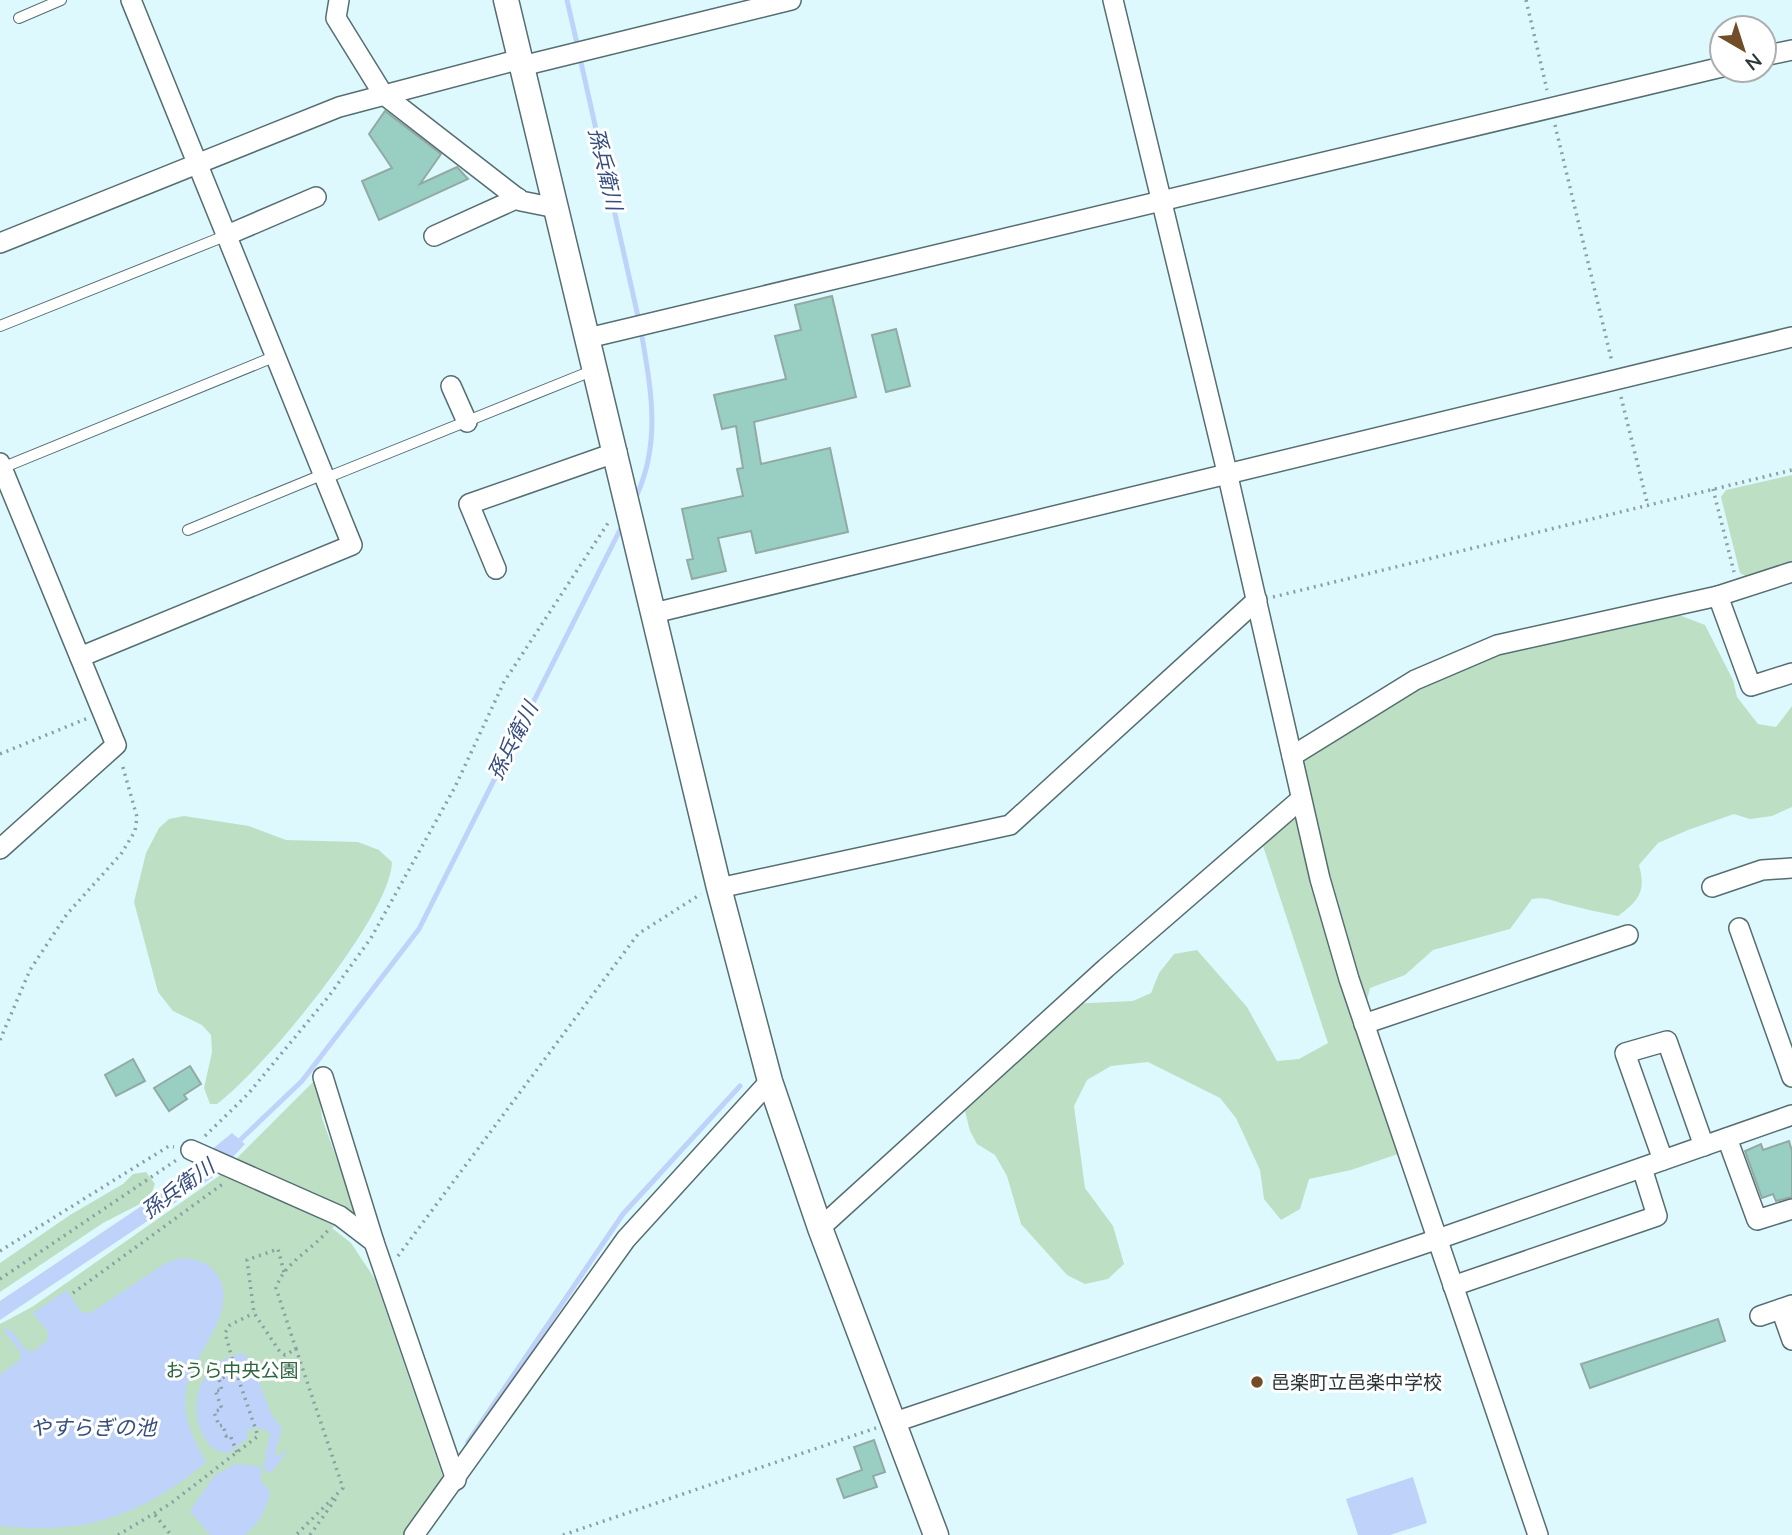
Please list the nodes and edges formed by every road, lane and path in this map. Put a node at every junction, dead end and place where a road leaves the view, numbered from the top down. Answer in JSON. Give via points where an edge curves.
{"nodes":[{"id":1,"x":61,"y":0,"type":"edge"},
{"id":2,"x":131,"y":0,"type":"edge"},
{"id":3,"x":339,"y":0,"type":"edge"},
{"id":4,"x":506,"y":0,"type":"edge"},
{"id":5,"x":791,"y":0,"type":"edge"},
{"id":6,"x":1113,"y":0,"type":"edge"},
{"id":7,"x":1526,"y":0,"type":"edge"},
{"id":8,"x":19,"y":18,"type":"dead end"},
{"id":9,"x":522,"y":62,"type":"junction"},
{"id":10,"x":1708,"y":69,"type":"edge"},
{"id":11,"x":383,"y":94,"type":"junction"},
{"id":12,"x":1551,"y":108,"type":"junction"},
{"id":13,"x":195,"y":164,"type":"junction"},
{"id":14,"x":316,"y":197,"type":"dead end"},
{"id":15,"x":518,"y":198,"type":"junction"},
{"id":16,"x":1161,"y":200,"type":"junction"},
{"id":17,"x":556,"y":208,"type":"junction"},
{"id":18,"x":225,"y":236,"type":"junction"},
{"id":19,"x":434,"y":236,"type":"dead end"},
{"id":20,"x":0,"y":243,"type":"edge"},
{"id":21,"x":0,"y":326,"type":"edge"},
{"id":22,"x":1792,"y":337,"type":"edge"},
{"id":23,"x":588,"y":338,"type":"junction"},
{"id":24,"x":276,"y":356,"type":"junction"},
{"id":25,"x":594,"y":370,"type":"junction"},
{"id":26,"x":1616,"y":379,"type":"junction"},
{"id":27,"x":451,"y":386,"type":"dead end"},
{"id":28,"x":467,"y":422,"type":"junction"},
{"id":29,"x":617,"y":452,"type":"junction"},
{"id":30,"x":1,"y":466,"type":"edge"},
{"id":31,"x":1792,"y":470,"type":"edge"},
{"id":32,"x":1227,"y":472,"type":"junction"},
{"id":33,"x":325,"y":476,"type":"junction"},
{"id":34,"x":1713,"y":489,"type":"junction"},
{"id":35,"x":627,"y":495,"type":"junction"},
{"id":36,"x":1648,"y":506,"type":"junction"},
{"id":37,"x":188,"y":530,"type":"dead end"},
{"id":38,"x":496,"y":569,"type":"dead end"},
{"id":39,"x":1791,"y":576,"type":"edge"},
{"id":40,"x":1738,"y":588,"type":"junction"},
{"id":41,"x":1718,"y":596,"type":"junction"},
{"id":42,"x":1257,"y":600,"type":"junction"},
{"id":43,"x":654,"y":613,"type":"junction"},
{"id":44,"x":80,"y":657,"type":"junction"},
{"id":45,"x":1792,"y":673,"type":"edge"},
{"id":46,"x":103,"y":712,"type":"junction"},
{"id":47,"x":116,"y":745,"type":"junction"},
{"id":48,"x":0,"y":754,"type":"edge"},
{"id":49,"x":1292,"y":756,"type":"junction"},
{"id":50,"x":1301,"y":799,"type":"junction"},
{"id":51,"x":0,"y":849,"type":"edge"},
{"id":52,"x":1792,"y":868,"type":"edge"},
{"id":53,"x":1712,"y":887,"type":"dead end"},
{"id":54,"x":719,"y":888,"type":"junction"},
{"id":55,"x":1739,"y":928,"type":"dead end"},
{"id":56,"x":1628,"y":935,"type":"dead end"},
{"id":57,"x":1364,"y":1024,"type":"junction"},
{"id":58,"x":0,"y":1040,"type":"edge"},
{"id":59,"x":323,"y":1077,"type":"dead end"},
{"id":60,"x":1792,"y":1077,"type":"edge"},
{"id":61,"x":770,"y":1082,"type":"junction"},
{"id":62,"x":1792,"y":1115,"type":"edge"},
{"id":63,"x":1727,"y":1138,"type":"junction"},
{"id":64,"x":1704,"y":1146,"type":"junction"},
{"id":65,"x":191,"y":1150,"type":"junction"},
{"id":66,"x":1663,"y":1160,"type":"junction"},
{"id":67,"x":1642,"y":1168,"type":"junction"},
{"id":68,"x":237,"y":1169,"type":"junction"},
{"id":69,"x":1792,"y":1209,"type":"edge"},
{"id":70,"x":340,"y":1216,"type":"junction"},
{"id":71,"x":820,"y":1228,"type":"junction"},
{"id":72,"x":1438,"y":1239,"type":"junction"},
{"id":73,"x":374,"y":1242,"type":"junction"},
{"id":74,"x":0,"y":1251,"type":"edge"},
{"id":75,"x":284,"y":1272,"type":"junction"},
{"id":76,"x":385,"y":1274,"type":"junction"},
{"id":77,"x":0,"y":1279,"type":"edge"},
{"id":78,"x":1454,"y":1286,"type":"junction"},
{"id":79,"x":73,"y":1293,"type":"dead end"},
{"id":80,"x":1787,"y":1307,"type":"edge"},
{"id":81,"x":254,"y":1313,"type":"junction"},
{"id":82,"x":1759,"y":1316,"type":"dead end"},
{"id":83,"x":1792,"y":1340,"type":"edge"},
{"id":84,"x":296,"y":1349,"type":"junction"},
{"id":85,"x":236,"y":1372,"type":"junction"},
{"id":86,"x":895,"y":1422,"type":"junction"},
{"id":87,"x":237,"y":1452,"type":"junction"},
{"id":88,"x":456,"y":1480,"type":"junction"},
{"id":89,"x":343,"y":1488,"type":"junction"},
{"id":90,"x":155,"y":1514,"type":"junction"},
{"id":91,"x":118,"y":1535,"type":"edge"},
{"id":92,"x":171,"y":1535,"type":"edge"},
{"id":93,"x":296,"y":1535,"type":"edge"},
{"id":94,"x":310,"y":1535,"type":"edge"},
{"id":95,"x":414,"y":1535,"type":"edge"},
{"id":96,"x":563,"y":1535,"type":"edge"},
{"id":97,"x":936,"y":1535,"type":"edge"},
{"id":98,"x":1538,"y":1535,"type":"edge"}],
"edges":[{"from":1,"to":8,"type":"lane"},
{"from":2,"to":13,"type":"street"},
{"from":3,"to":11,"type":"street","via":[[336,18]]},
{"from":4,"to":9,"type":"street"},
{"from":5,"to":9,"type":"street"},
{"from":6,"to":16,"type":"street"},
{"from":7,"to":12,"type":"path"},
{"from":9,"to":11,"type":"street"},
{"from":9,"to":17,"type":"street"},
{"from":10,"to":12,"type":"street"},
{"from":11,"to":13,"type":"street"},
{"from":11,"to":15,"type":"street"},
{"from":12,"to":16,"type":"street"},
{"from":12,"to":26,"type":"path"},
{"from":13,"to":18,"type":"street"},
{"from":13,"to":20,"type":"street"},
{"from":14,"to":18,"type":"street"},
{"from":15,"to":17,"type":"street"},
{"from":15,"to":19,"type":"street"},
{"from":16,"to":23,"type":"street"},
{"from":16,"to":32,"type":"street"},
{"from":17,"to":23,"type":"street"},
{"from":18,"to":21,"type":"lane"},
{"from":18,"to":24,"type":"street"},
{"from":22,"to":26,"type":"street"},
{"from":23,"to":25,"type":"street"},
{"from":24,"to":30,"type":"lane"},
{"from":24,"to":33,"type":"street"},
{"from":25,"to":28,"type":"lane"},
{"from":25,"to":29,"type":"street"},
{"from":26,"to":32,"type":"street"},
{"from":26,"to":36,"type":"path"},
{"from":27,"to":28,"type":"street"},
{"from":28,"to":33,"type":"lane"},
{"from":29,"to":35,"type":"street"},
{"from":29,"to":38,"type":"street","via":[[469,504]]},
{"from":30,"to":44,"type":"street"},
{"from":31,"to":34,"type":"path"},
{"from":32,"to":42,"type":"street"},
{"from":32,"to":43,"type":"street"},
{"from":33,"to":37,"type":"lane"},
{"from":33,"to":44,"type":"street","via":[[352,545]]},
{"from":34,"to":36,"type":"path"},
{"from":34,"to":40,"type":"path"},
{"from":35,"to":43,"type":"street"},
{"from":35,"to":65,"type":"path","via":[[503,681],[455,787],[371,938],[247,1094]]},
{"from":36,"to":42,"type":"path"},
{"from":39,"to":40,"type":"street"},
{"from":40,"to":41,"type":"street"},
{"from":41,"to":45,"type":"street","via":[[1751,686]]},
{"from":41,"to":49,"type":"street","via":[[1497,645],[1415,680]]},
{"from":42,"to":49,"type":"street"},
{"from":42,"to":54,"type":"street","via":[[1010,825]]},
{"from":43,"to":54,"type":"street"},
{"from":44,"to":46,"type":"street"},
{"from":46,"to":47,"type":"street"},
{"from":46,"to":48,"type":"path"},
{"from":47,"to":51,"type":"street"},
{"from":47,"to":58,"type":"path","via":[[137,817],[135,831],[67,914],[30,970]]},
{"from":49,"to":50,"type":"street"},
{"from":50,"to":57,"type":"street"},
{"from":50,"to":71,"type":"street"},
{"from":52,"to":53,"type":"street","via":[[1762,870]]},
{"from":54,"to":61,"type":"street"},
{"from":54,"to":76,"type":"path","via":[[695,897],[638,934]]},
{"from":55,"to":60,"type":"street"},
{"from":56,"to":57,"type":"street"},
{"from":57,"to":72,"type":"street"},
{"from":59,"to":73,"type":"street"},
{"from":61,"to":71,"type":"street"},
{"from":61,"to":88,"type":"street","via":[[626,1239]]},
{"from":62,"to":63,"type":"street"},
{"from":63,"to":64,"type":"street"},
{"from":63,"to":69,"type":"street","via":[[1757,1220]]},
{"from":64,"to":66,"type":"street"},
{"from":64,"to":66,"type":"street","via":[[1667,1041],[1625,1053]]},
{"from":65,"to":68,"type":"street"},
{"from":65,"to":74,"type":"path","via":[[169,1146]]},
{"from":65,"to":77,"type":"path"},
{"from":66,"to":67,"type":"street"},
{"from":67,"to":72,"type":"street"},
{"from":67,"to":78,"type":"street","via":[[1657,1216]]},
{"from":68,"to":70,"type":"street"},
{"from":68,"to":79,"type":"path"},
{"from":70,"to":73,"type":"street"},
{"from":70,"to":75,"type":"path","via":[[319,1242]]},
{"from":71,"to":86,"type":"street"},
{"from":72,"to":78,"type":"street"},
{"from":72,"to":86,"type":"street"},
{"from":73,"to":76,"type":"street"},
{"from":75,"to":81,"type":"path","via":[[278,1249],[247,1260]]},
{"from":75,"to":84,"type":"path","via":[[276,1288]]},
{"from":76,"to":88,"type":"street"},
{"from":78,"to":98,"type":"street"},
{"from":80,"to":82,"type":"street"},
{"from":80,"to":83,"type":"street"},
{"from":81,"to":84,"type":"path","via":[[280,1352]]},
{"from":81,"to":85,"type":"path","via":[[230,1325],[225,1333]]},
{"from":84,"to":89,"type":"path"},
{"from":85,"to":87,"type":"path","via":[[258,1436]]},
{"from":85,"to":87,"type":"path","via":[[219,1379],[222,1391],[215,1390],[222,1409],[214,1412]]},
{"from":86,"to":96,"type":"path"},
{"from":86,"to":97,"type":"street"},
{"from":87,"to":90,"type":"path"},
{"from":88,"to":95,"type":"street"},
{"from":89,"to":93,"type":"path"},
{"from":89,"to":94,"type":"path"},
{"from":90,"to":91,"type":"path"},
{"from":90,"to":92,"type":"path"}]}
